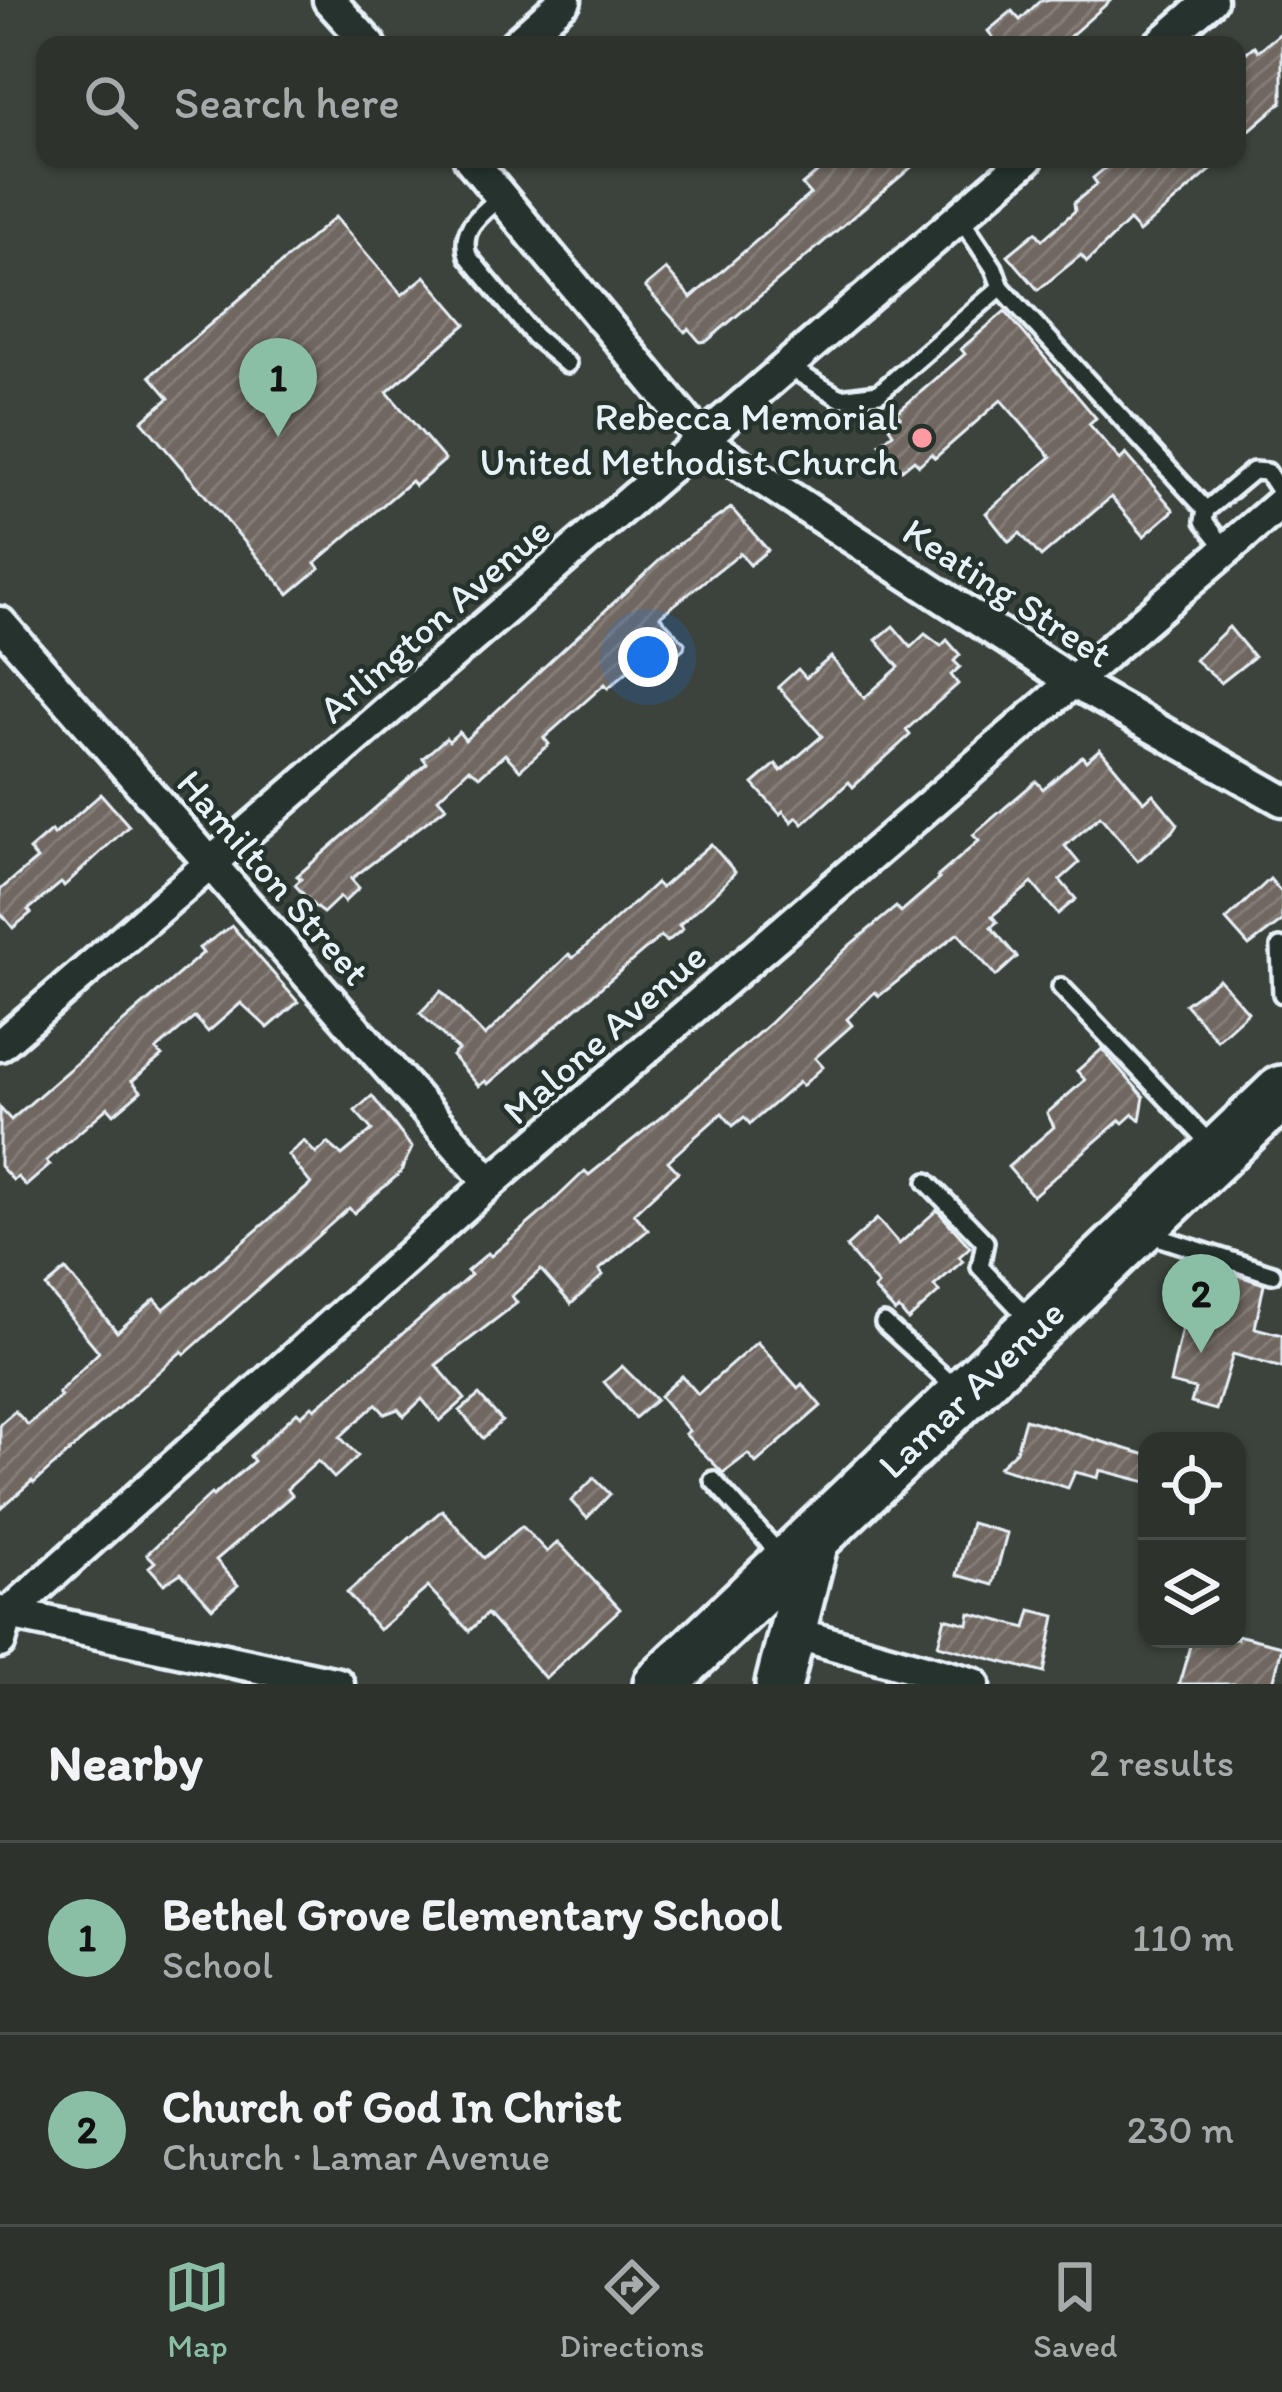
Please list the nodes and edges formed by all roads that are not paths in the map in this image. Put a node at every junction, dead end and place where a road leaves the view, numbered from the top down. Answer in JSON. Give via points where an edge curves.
{"nodes":[{"id":1,"x":329,"y":0,"type":"edge"},
{"id":2,"x":566,"y":0,"type":"edge"},
{"id":3,"x":1211,"y":0,"type":"edge"},
{"id":4,"x":362,"y":36,"type":"edge"},
{"id":5,"x":524,"y":36,"type":"edge"},
{"id":6,"x":1169,"y":36,"type":"edge"},
{"id":7,"x":478,"y":168,"type":"edge"},
{"id":8,"x":1017,"y":168,"type":"edge"},
{"id":9,"x":501,"y":196,"type":"junction"},
{"id":10,"x":960,"y":217,"type":"junction"},
{"id":11,"x":1001,"y":287,"type":"junction"},
{"id":12,"x":567,"y":364,"type":"dead end"},
{"id":13,"x":787,"y":366,"type":"junction"},
{"id":14,"x":702,"y":440,"type":"junction"},
{"id":15,"x":1282,"y":498,"type":"edge"},
{"id":16,"x":1206,"y":510,"type":"junction"},
{"id":17,"x":1227,"y":550,"type":"junction"},
{"id":18,"x":0,"y":623,"type":"edge"},
{"id":19,"x":1073,"y":682,"type":"junction"},
{"id":20,"x":1282,"y":800,"type":"edge"},
{"id":21,"x":210,"y":863,"type":"junction"},
{"id":22,"x":1280,"y":947,"type":"edge"},
{"id":23,"x":1061,"y":987,"type":"dead end"},
{"id":24,"x":1282,"y":994,"type":"edge"},
{"id":25,"x":0,"y":1045,"type":"edge"},
{"id":26,"x":1278,"y":1102,"type":"edge"},
{"id":27,"x":1218,"y":1153,"type":"junction"},
{"id":28,"x":927,"y":1182,"type":"dead end"},
{"id":29,"x":490,"y":1183,"type":"junction"},
{"id":30,"x":1138,"y":1231,"type":"junction"},
{"id":31,"x":1208,"y":1254,"type":"junction"},
{"id":32,"x":1272,"y":1274,"type":"dead end"},
{"id":33,"x":1192,"y":1297,"type":"dead end"},
{"id":34,"x":884,"y":1323,"type":"dead end"},
{"id":35,"x":1036,"y":1326,"type":"junction"},
{"id":36,"x":962,"y":1394,"type":"junction"},
{"id":37,"x":712,"y":1480,"type":"dead end"},
{"id":38,"x":802,"y":1548,"type":"junction"},
{"id":39,"x":3,"y":1622,"type":"edge"},
{"id":40,"x":794,"y":1633,"type":"junction"},
{"id":41,"x":338,"y":1684,"type":"edge"},
{"id":42,"x":660,"y":1684,"type":"edge"},
{"id":43,"x":779,"y":1684,"type":"edge"},
{"id":44,"x":974,"y":1684,"type":"edge"}],
"edges":[{"from":1,"to":4,"type":"street"},
{"from":2,"to":5,"type":"street"},
{"from":3,"to":6,"type":"street"},
{"from":7,"to":9,"type":"street","name":"Keating Street"},
{"from":8,"to":10,"type":"street","name":"Arlington Avenue"},
{"from":9,"to":12,"type":"lane","via":[[466,230],[468,256]]},
{"from":9,"to":14,"type":"street","name":"Keating Street"},
{"from":10,"to":11,"type":"lane"},
{"from":10,"to":13,"type":"street","name":"Arlington Avenue"},
{"from":11,"to":13,"type":"lane","via":[[879,393],[840,398]]},
{"from":11,"to":16,"type":"lane"},
{"from":13,"to":14,"type":"street","name":"Arlington Avenue"},
{"from":14,"to":19,"type":"street","name":"Keating Street"},
{"from":14,"to":21,"type":"street","name":"Arlington Avenue"},
{"from":15,"to":16,"type":"lane","via":[[1267,472],[1253,471]]},
{"from":15,"to":17,"type":"street","name":"Malone Avenue"},
{"from":16,"to":17,"type":"lane","via":[[1204,521]]},
{"from":17,"to":19,"type":"street","name":"Malone Avenue"},
{"from":18,"to":21,"type":"street","name":"Hamilton Street"},
{"from":19,"to":20,"type":"street","name":"Keating Street"},
{"from":19,"to":29,"type":"street","name":"Malone Avenue"},
{"from":21,"to":25,"type":"street","name":"Arlington Avenue"},
{"from":21,"to":29,"type":"street","name":"Hamilton Street"},
{"from":22,"to":24,"type":"lane"},
{"from":23,"to":27,"type":"lane"},
{"from":26,"to":27,"type":"main road","name":"Lamar Avenue"},
{"from":27,"to":30,"type":"main road","name":"Lamar Avenue"},
{"from":28,"to":35,"type":"lane","via":[[985,1242],[980,1268]]},
{"from":29,"to":39,"type":"street","name":"Malone Avenue"},
{"from":30,"to":31,"type":"lane"},
{"from":30,"to":35,"type":"main road","name":"Lamar Avenue"},
{"from":31,"to":32,"type":"lane"},
{"from":31,"to":33,"type":"lane"},
{"from":34,"to":36,"type":"lane"},
{"from":35,"to":36,"type":"main road","name":"Lamar Avenue"},
{"from":36,"to":38,"type":"main road","name":"Lamar Avenue"},
{"from":37,"to":38,"type":"lane"},
{"from":38,"to":40,"type":"main road"},
{"from":38,"to":42,"type":"main road","name":"Lamar Avenue"},
{"from":39,"to":41,"type":"street"},
{"from":40,"to":43,"type":"main road"},
{"from":40,"to":44,"type":"street"}]}
